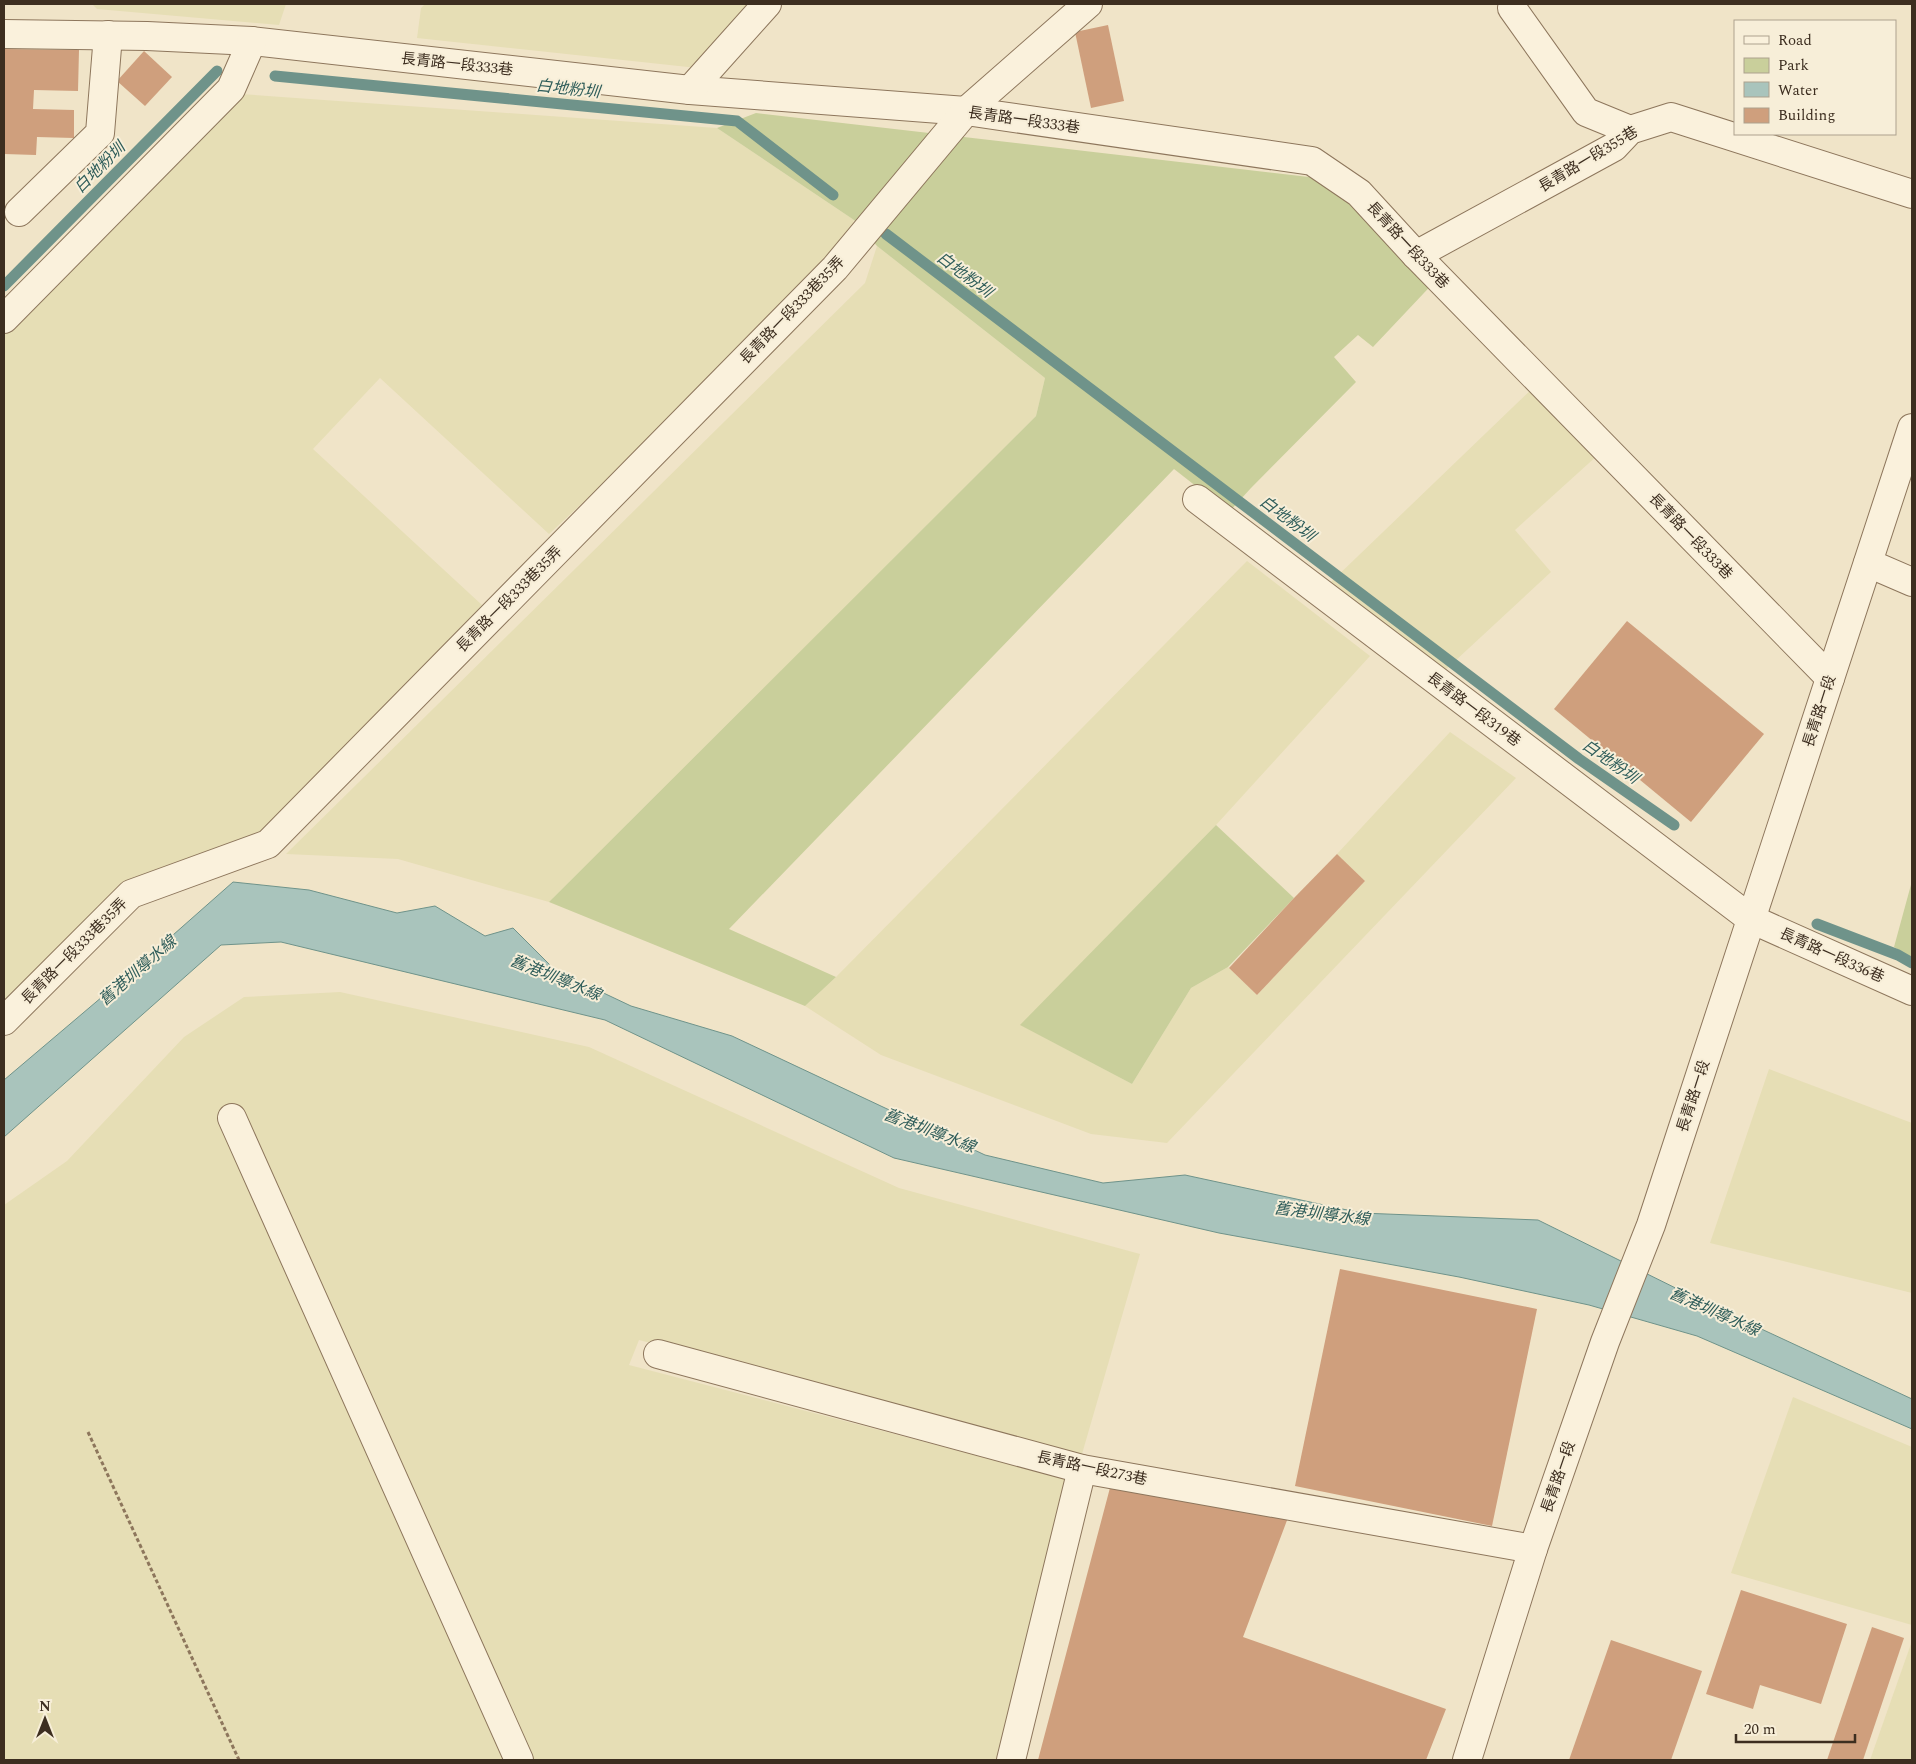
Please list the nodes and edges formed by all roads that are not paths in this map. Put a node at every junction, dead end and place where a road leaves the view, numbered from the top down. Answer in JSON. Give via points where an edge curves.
{"nodes":[{"id":1,"x":767,"y":4,"type":"edge"},
{"id":2,"x":1088,"y":4,"type":"edge"},
{"id":3,"x":1512,"y":8,"type":"dead end"},
{"id":4,"x":4,"y":34,"type":"edge"},
{"id":5,"x":108,"y":35,"type":"junction"},
{"id":6,"x":252,"y":41,"type":"junction"},
{"id":7,"x":690,"y":90,"type":"junction"},
{"id":8,"x":966,"y":111,"type":"junction"},
{"id":9,"x":1630,"y":130,"type":"junction"},
{"id":10,"x":1912,"y":194,"type":"edge"},
{"id":11,"x":18,"y":212,"type":"dead end"},
{"id":12,"x":1416,"y":255,"type":"junction"},
{"id":13,"x":4,"y":319,"type":"edge"},
{"id":14,"x":1912,"y":428,"type":"edge"},
{"id":15,"x":1197,"y":499,"type":"dead end"},
{"id":16,"x":1868,"y":562,"type":"junction"},
{"id":17,"x":1912,"y":582,"type":"edge"},
{"id":18,"x":1830,"y":678,"type":"junction"},
{"id":19,"x":1751,"y":919,"type":"junction"},
{"id":20,"x":1912,"y":991,"type":"edge"},
{"id":21,"x":4,"y":1021,"type":"edge"},
{"id":22,"x":232,"y":1118,"type":"dead end"},
{"id":23,"x":658,"y":1354,"type":"dead end"},
{"id":24,"x":1082,"y":1469,"type":"junction"},
{"id":25,"x":1533,"y":1549,"type":"junction"},
{"id":26,"x":519,"y":1760,"type":"edge"},
{"id":27,"x":1011,"y":1760,"type":"edge"},
{"id":28,"x":1466,"y":1760,"type":"edge"}],
"edges":[{"from":1,"to":7,"type":"street"},
{"from":2,"to":8,"type":"street","name":"長青路一段333巷35弄"},
{"from":3,"to":9,"type":"street","via":[[1586,112]]},
{"from":4,"to":5,"type":"street","name":"長青路一段333巷"},
{"from":5,"to":6,"type":"street","name":"長青路一段333巷"},
{"from":5,"to":11,"type":"street","via":[[100,133]]},
{"from":6,"to":7,"type":"street","name":"長青路一段333巷"},
{"from":6,"to":13,"type":"street","via":[[231,89]]},
{"from":7,"to":8,"type":"street","name":"長青路一段333巷"},
{"from":8,"to":12,"type":"street","name":"長青路一段333巷","via":[[1312,161],[1359,193]]},
{"from":8,"to":21,"type":"street","name":"長青路一段333巷35弄","via":[[835,268],[268,844],[131,894]]},
{"from":9,"to":10,"type":"street","name":"長青路一段355巷","via":[[1671,117]]},
{"from":9,"to":12,"type":"street","name":"長青路一段355巷","via":[[1614,147]]},
{"from":12,"to":18,"type":"street","name":"長青路一段333巷"},
{"from":14,"to":16,"type":"street","name":"長青路一段"},
{"from":15,"to":19,"type":"street","name":"長青路一段319巷"},
{"from":16,"to":17,"type":"street"},
{"from":16,"to":18,"type":"street","name":"長青路一段"},
{"from":18,"to":19,"type":"street","name":"長青路一段"},
{"from":19,"to":20,"type":"street","name":"長青路一段336巷"},
{"from":19,"to":25,"type":"street","name":"長青路一段","via":[[1651,1225],[1605,1342]]},
{"from":22,"to":26,"type":"street"},
{"from":23,"to":24,"type":"street","name":"長青路一段273巷"},
{"from":24,"to":25,"type":"street","name":"長青路一段273巷"},
{"from":24,"to":27,"type":"street"},
{"from":25,"to":28,"type":"street","name":"長青路一段"}]}
